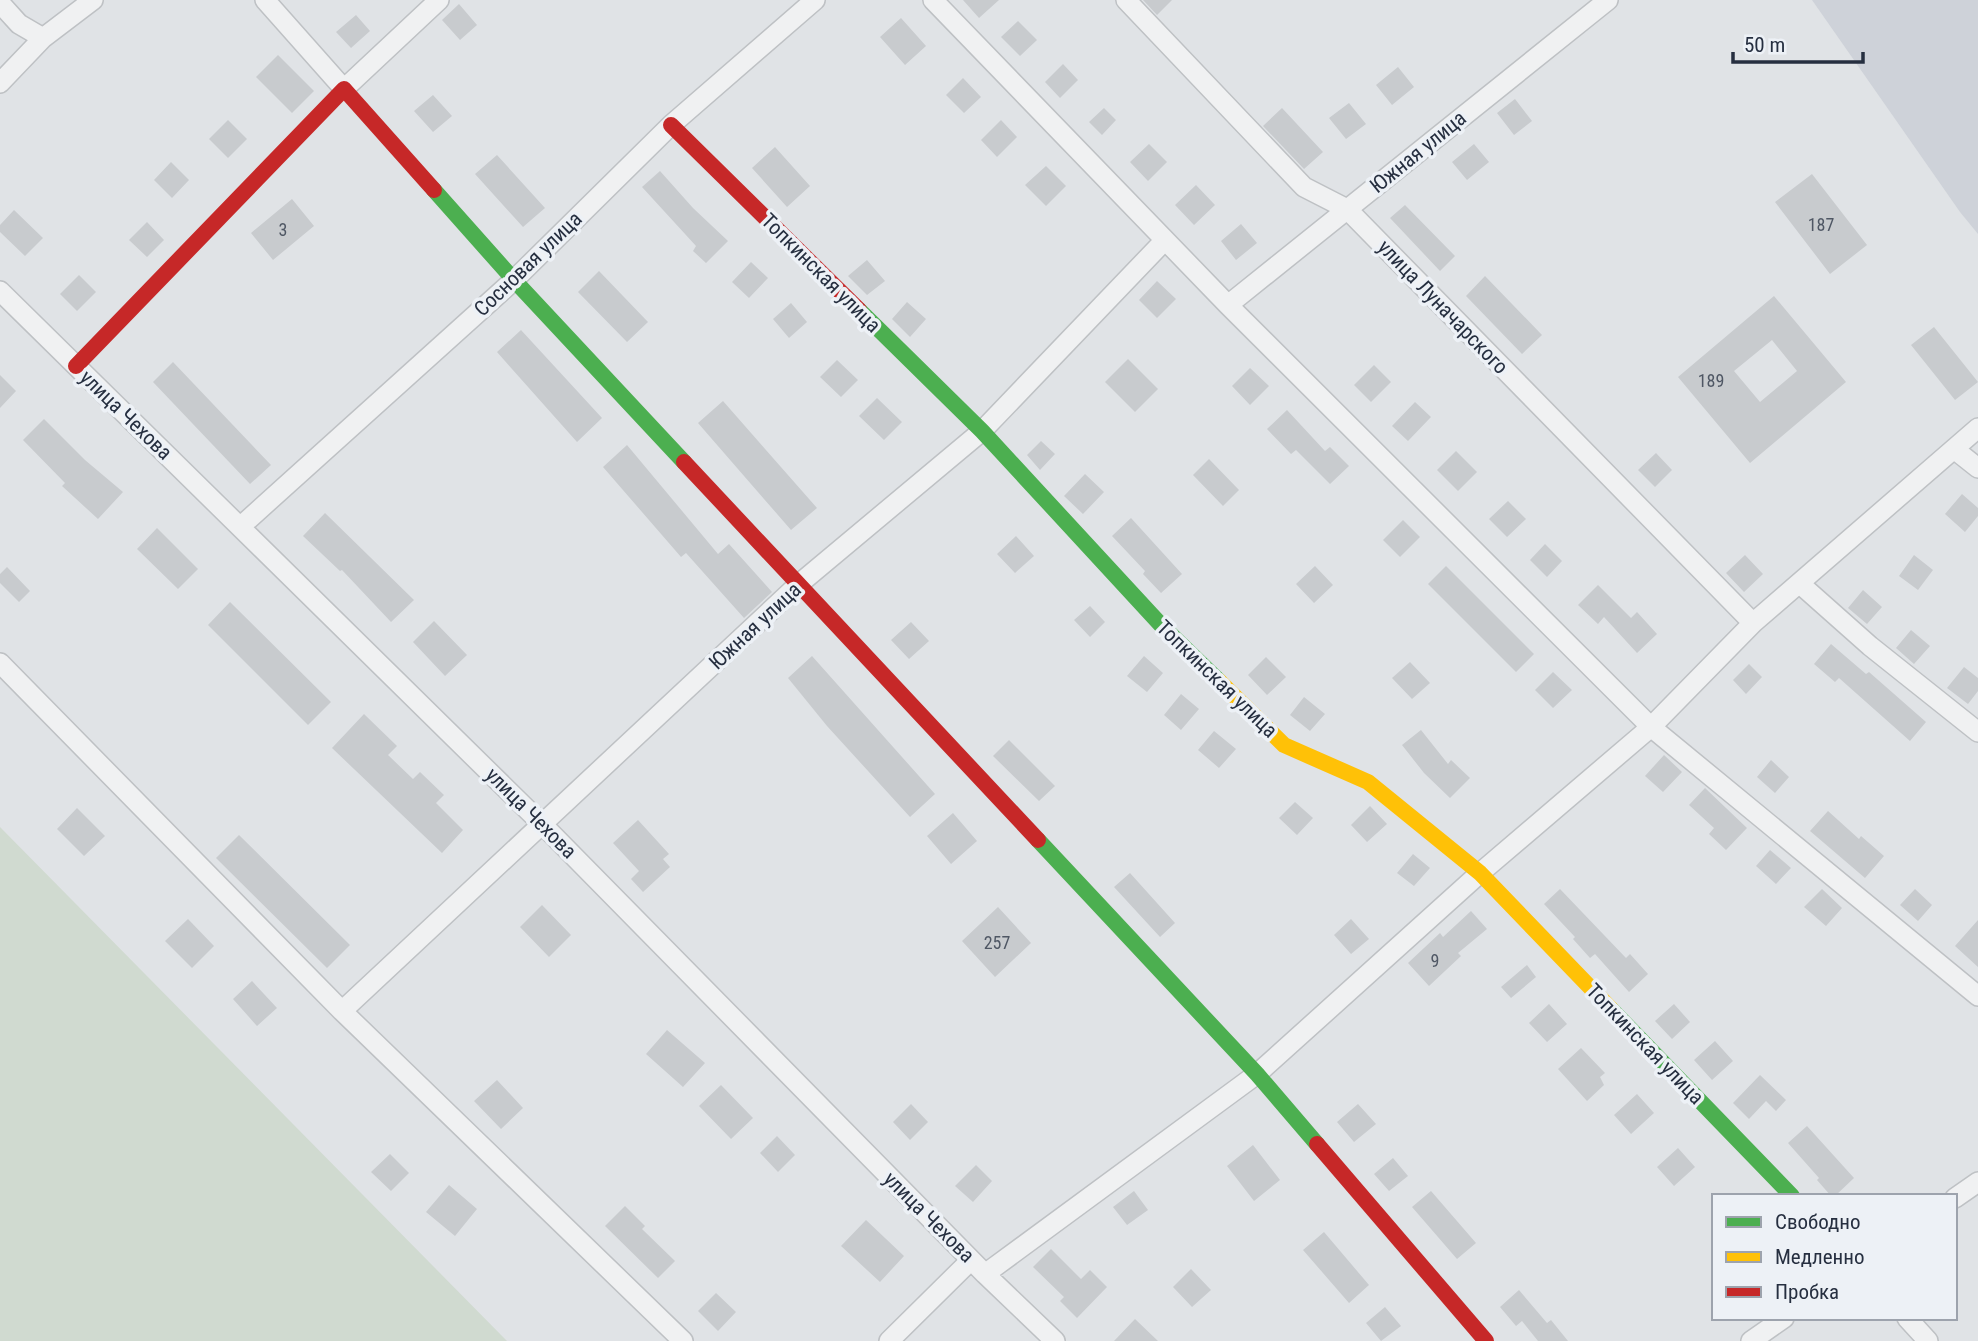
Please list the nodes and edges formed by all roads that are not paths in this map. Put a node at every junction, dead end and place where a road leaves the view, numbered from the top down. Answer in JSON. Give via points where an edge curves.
{"nodes":[{"id":1,"x":93,"y":0,"type":"edge"},
{"id":2,"x":265,"y":0,"type":"edge"},
{"id":3,"x":439,"y":0,"type":"edge"},
{"id":4,"x":815,"y":0,"type":"edge"},
{"id":5,"x":933,"y":0,"type":"edge"},
{"id":6,"x":1126,"y":0,"type":"edge"},
{"id":7,"x":1608,"y":0,"type":"edge"},
{"id":8,"x":0,"y":3,"type":"edge"},
{"id":9,"x":43,"y":38,"type":"junction"},
{"id":10,"x":0,"y":83,"type":"edge"},
{"id":11,"x":344,"y":89,"type":"junction"},
{"id":12,"x":671,"y":125,"type":"junction"},
{"id":13,"x":1347,"y":209,"type":"junction"},
{"id":14,"x":1165,"y":240,"type":"junction"},
{"id":15,"x":514,"y":280,"type":"junction"},
{"id":16,"x":0,"y":291,"type":"edge"},
{"id":17,"x":1228,"y":305,"type":"junction"},
{"id":18,"x":76,"y":366,"type":"junction"},
{"id":19,"x":1978,"y":428,"type":"edge"},
{"id":20,"x":982,"y":432,"type":"junction"},
{"id":21,"x":1954,"y":449,"type":"junction"},
{"id":22,"x":1978,"y":468,"type":"edge"},
{"id":23,"x":240,"y":527,"type":"junction"},
{"id":24,"x":1799,"y":583,"type":"junction"},
{"id":25,"x":799,"y":584,"type":"junction"},
{"id":26,"x":1753,"y":623,"type":"junction"},
{"id":27,"x":0,"y":663,"type":"edge"},
{"id":28,"x":1651,"y":727,"type":"junction"},
{"id":29,"x":1978,"y":732,"type":"edge"},
{"id":30,"x":543,"y":825,"type":"junction"},
{"id":31,"x":1480,"y":873,"type":"junction"},
{"id":32,"x":1978,"y":996,"type":"edge"},
{"id":33,"x":342,"y":1011,"type":"junction"},
{"id":34,"x":1257,"y":1074,"type":"junction"},
{"id":35,"x":1978,"y":1182,"type":"edge"},
{"id":36,"x":1790,"y":1194,"type":"edge"},
{"id":37,"x":1957,"y":1197,"type":"edge"},
{"id":38,"x":971,"y":1260,"type":"junction"},
{"id":39,"x":985,"y":1274,"type":"junction"},
{"id":40,"x":1781,"y":1320,"type":"edge"},
{"id":41,"x":1909,"y":1320,"type":"edge"},
{"id":42,"x":683,"y":1341,"type":"edge"},
{"id":43,"x":889,"y":1341,"type":"edge"},
{"id":44,"x":1055,"y":1341,"type":"edge"},
{"id":45,"x":1486,"y":1341,"type":"edge"},
{"id":46,"x":1752,"y":1341,"type":"edge"},
{"id":47,"x":1928,"y":1341,"type":"edge"}],
"edges":[{"from":1,"to":9,"type":"street"},
{"from":2,"to":11,"type":"street"},
{"from":3,"to":11,"type":"street"},
{"from":4,"to":12,"type":"street","name":"Сосновая улица"},
{"from":5,"to":14,"type":"street"},
{"from":6,"to":13,"type":"street","name":"улица Луначарского","via":[[1304,187]]},
{"from":7,"to":13,"type":"street","name":"Южная улица"},
{"from":8,"to":9,"type":"street","via":[[19,24]]},
{"from":9,"to":10,"type":"street"},
{"from":11,"to":15,"type":"street"},
{"from":11,"to":18,"type":"street"},
{"from":12,"to":15,"type":"street","name":"Сосновая улица"},
{"from":12,"to":20,"type":"street","name":"Топкинская улица"},
{"from":13,"to":17,"type":"street","name":"Южная улица"},
{"from":13,"to":26,"type":"street","name":"улица Луначарского"},
{"from":14,"to":17,"type":"street"},
{"from":14,"to":20,"type":"street","name":"Южная улица"},
{"from":15,"to":23,"type":"street","name":"Сосновая улица"},
{"from":15,"to":25,"type":"street"},
{"from":16,"to":18,"type":"street","name":"улица Чехова"},
{"from":17,"to":28,"type":"street"},
{"from":18,"to":23,"type":"street","name":"улица Чехова"},
{"from":19,"to":21,"type":"street"},
{"from":20,"to":25,"type":"street","name":"Южная улица"},
{"from":20,"to":31,"type":"street","name":"Топкинская улица","via":[[1161,625],[1284,744],[1368,782]]},
{"from":21,"to":22,"type":"street"},
{"from":21,"to":24,"type":"street"},
{"from":23,"to":30,"type":"street","name":"улица Чехова"},
{"from":24,"to":26,"type":"street"},
{"from":24,"to":29,"type":"street"},
{"from":25,"to":30,"type":"street","name":"Южная улица"},
{"from":25,"to":34,"type":"street"},
{"from":26,"to":28,"type":"street"},
{"from":27,"to":33,"type":"street"},
{"from":28,"to":31,"type":"street"},
{"from":28,"to":32,"type":"street"},
{"from":30,"to":33,"type":"street","name":"Южная улица"},
{"from":30,"to":38,"type":"street","name":"улица Чехова"},
{"from":31,"to":34,"type":"street"},
{"from":31,"to":36,"type":"street","name":"Топкинская улица"},
{"from":33,"to":42,"type":"street"},
{"from":34,"to":39,"type":"street"},
{"from":34,"to":45,"type":"street"},
{"from":35,"to":37,"type":"street"},
{"from":38,"to":39,"type":"street","name":"улица Чехова"},
{"from":38,"to":43,"type":"street"},
{"from":39,"to":44,"type":"street","name":"улица Чехова"},
{"from":40,"to":46,"type":"street"},
{"from":41,"to":47,"type":"street"}]}
